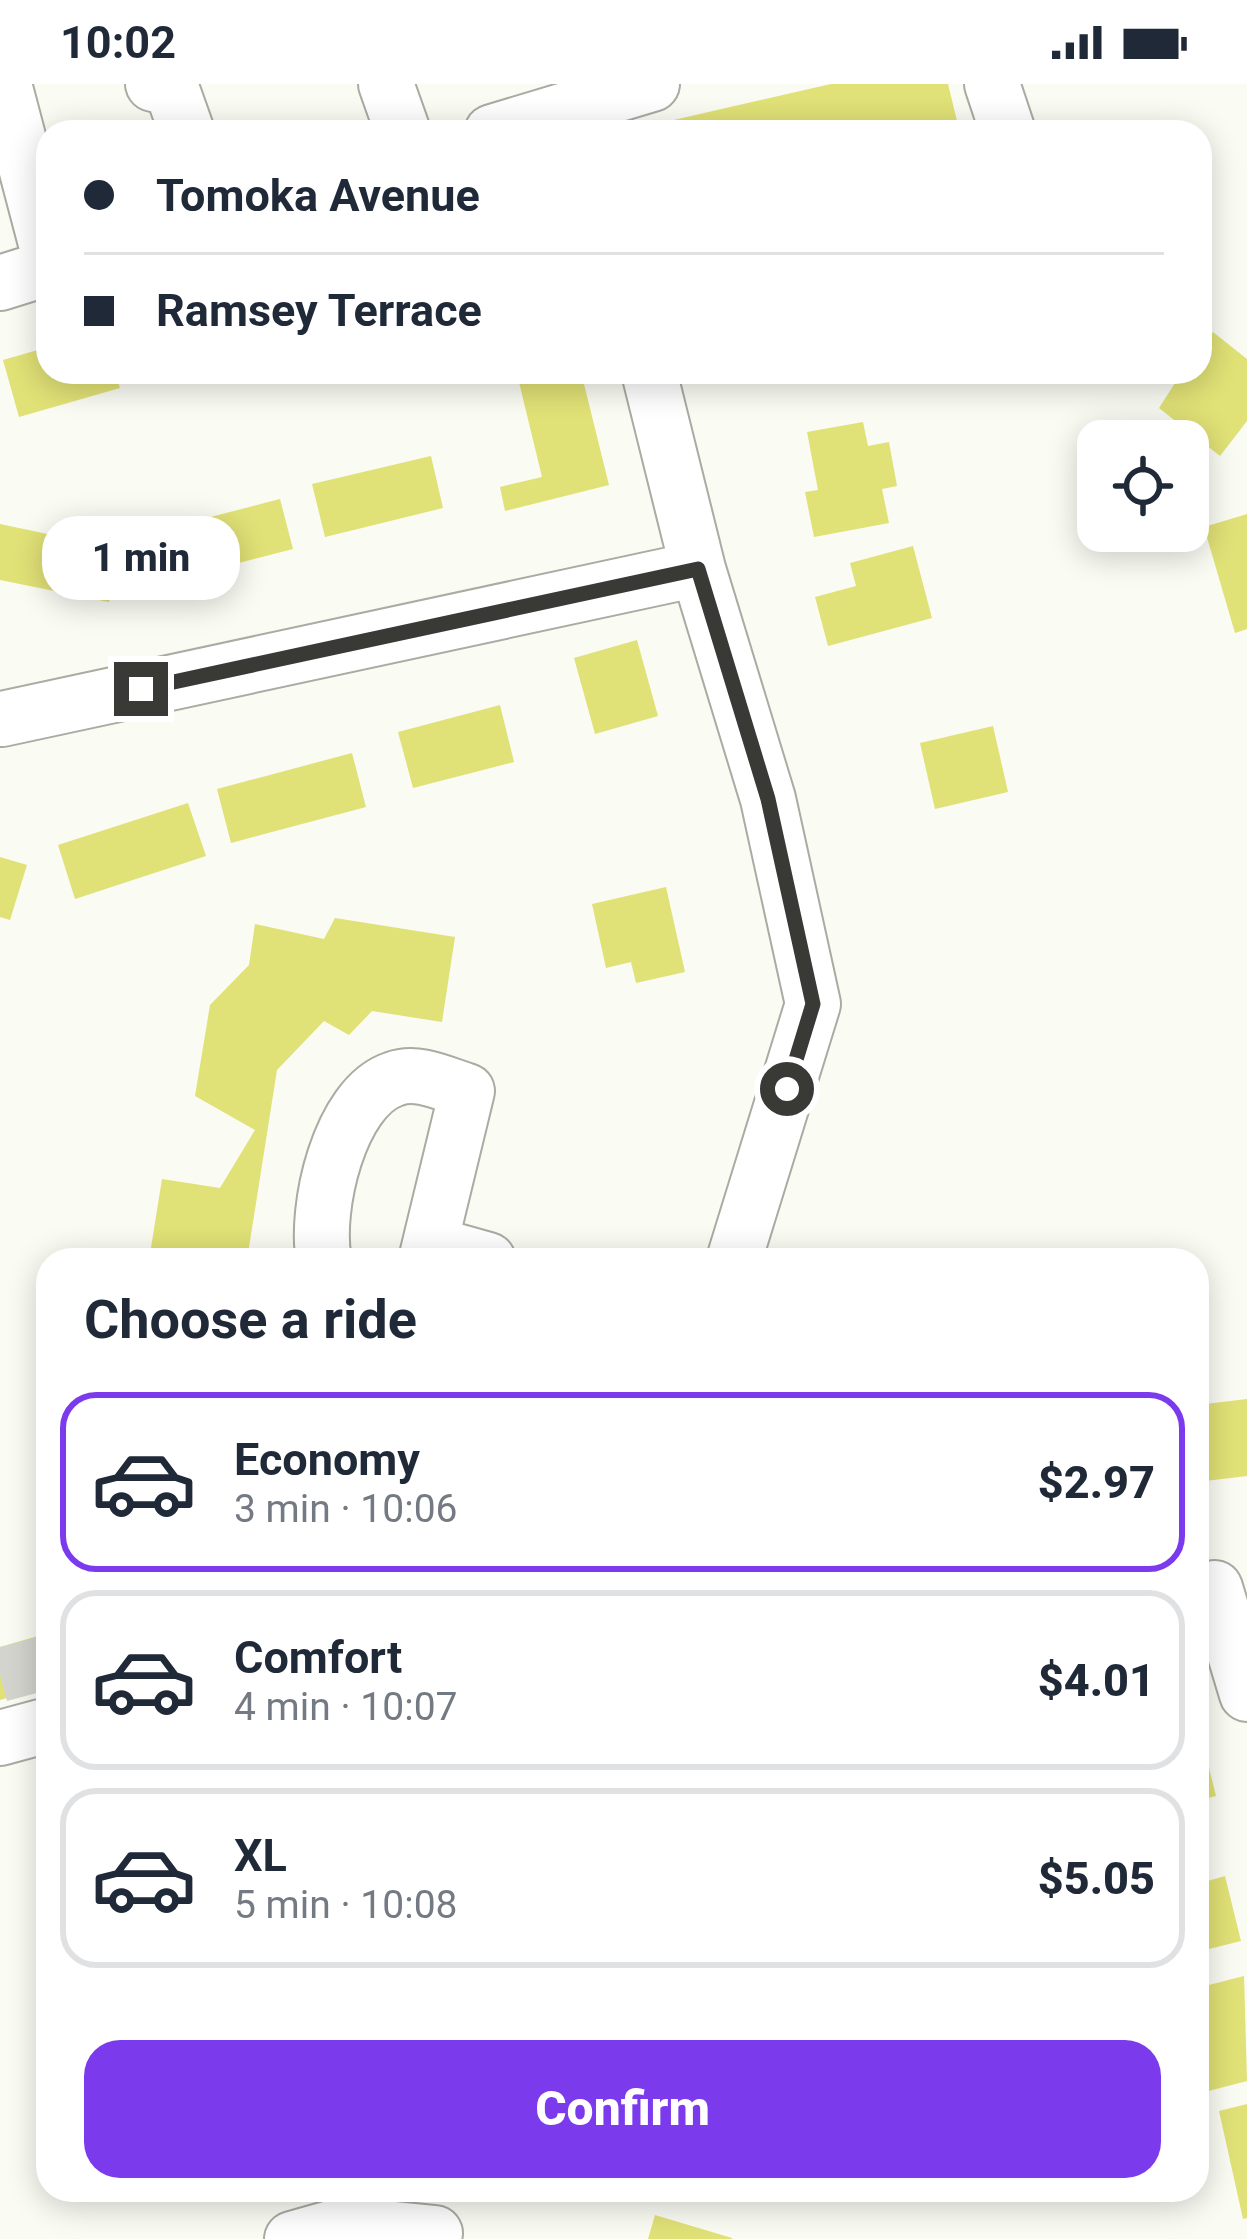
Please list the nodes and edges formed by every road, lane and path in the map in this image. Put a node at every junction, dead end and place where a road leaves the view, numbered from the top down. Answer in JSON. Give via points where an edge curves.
{"nodes":[{"id":1,"x":4,"y":84,"type":"edge"},
{"id":2,"x":153,"y":84,"type":"edge"},
{"id":3,"x":386,"y":84,"type":"edge"},
{"id":4,"x":652,"y":84,"type":"edge"},
{"id":5,"x":992,"y":84,"type":"edge"},
{"id":6,"x":582,"y":107,"type":"edge"},
{"id":7,"x":183,"y":120,"type":"edge"},
{"id":8,"x":399,"y":120,"type":"edge"},
{"id":9,"x":535,"y":120,"type":"edge"},
{"id":10,"x":1004,"y":120,"type":"edge"},
{"id":11,"x":11,"y":152,"type":"edge"},
{"id":12,"x":36,"y":219,"type":"edge"},
{"id":13,"x":36,"y":272,"type":"edge"},
{"id":14,"x":0,"y":283,"type":"edge"},
{"id":15,"x":652,"y":384,"type":"edge"},
{"id":16,"x":698,"y":569,"type":"junction"},
{"id":17,"x":2,"y":719,"type":"edge"},
{"id":18,"x":321,"y":1248,"type":"edge"},
{"id":19,"x":430,"y":1248,"type":"edge"},
{"id":20,"x":738,"y":1248,"type":"edge"},
{"id":21,"x":1220,"y":1587,"type":"edge"},
{"id":22,"x":1247,"y":1694,"type":"edge"},
{"id":23,"x":36,"y":1728,"type":"edge"},
{"id":24,"x":0,"y":1738,"type":"edge"},
{"id":25,"x":439,"y":2220,"type":"edge"},
{"id":26,"x":292,"y":2239,"type":"edge"}],
"edges":[{"from":1,"to":11,"type":"street"},
{"from":2,"to":7,"type":"street","via":[[171,87]]},
{"from":3,"to":8,"type":"street"},
{"from":4,"to":6,"type":"street"},
{"from":5,"to":10,"type":"street"},
{"from":6,"to":9,"type":"street"},
{"from":11,"to":12,"type":"street"},
{"from":13,"to":14,"type":"street"},
{"from":15,"to":16,"type":"street"},
{"from":16,"to":17,"type":"street"},
{"from":16,"to":20,"type":"street","via":[[768,799],[813,1004]]},
{"from":18,"to":19,"type":"street","via":[[318,1233],[348,1121],[374,1090],[420,1076],[467,1091]]},
{"from":21,"to":22,"type":"street"},
{"from":23,"to":24,"type":"street"},
{"from":25,"to":26,"type":"street","via":[[345,2224]]}]}
